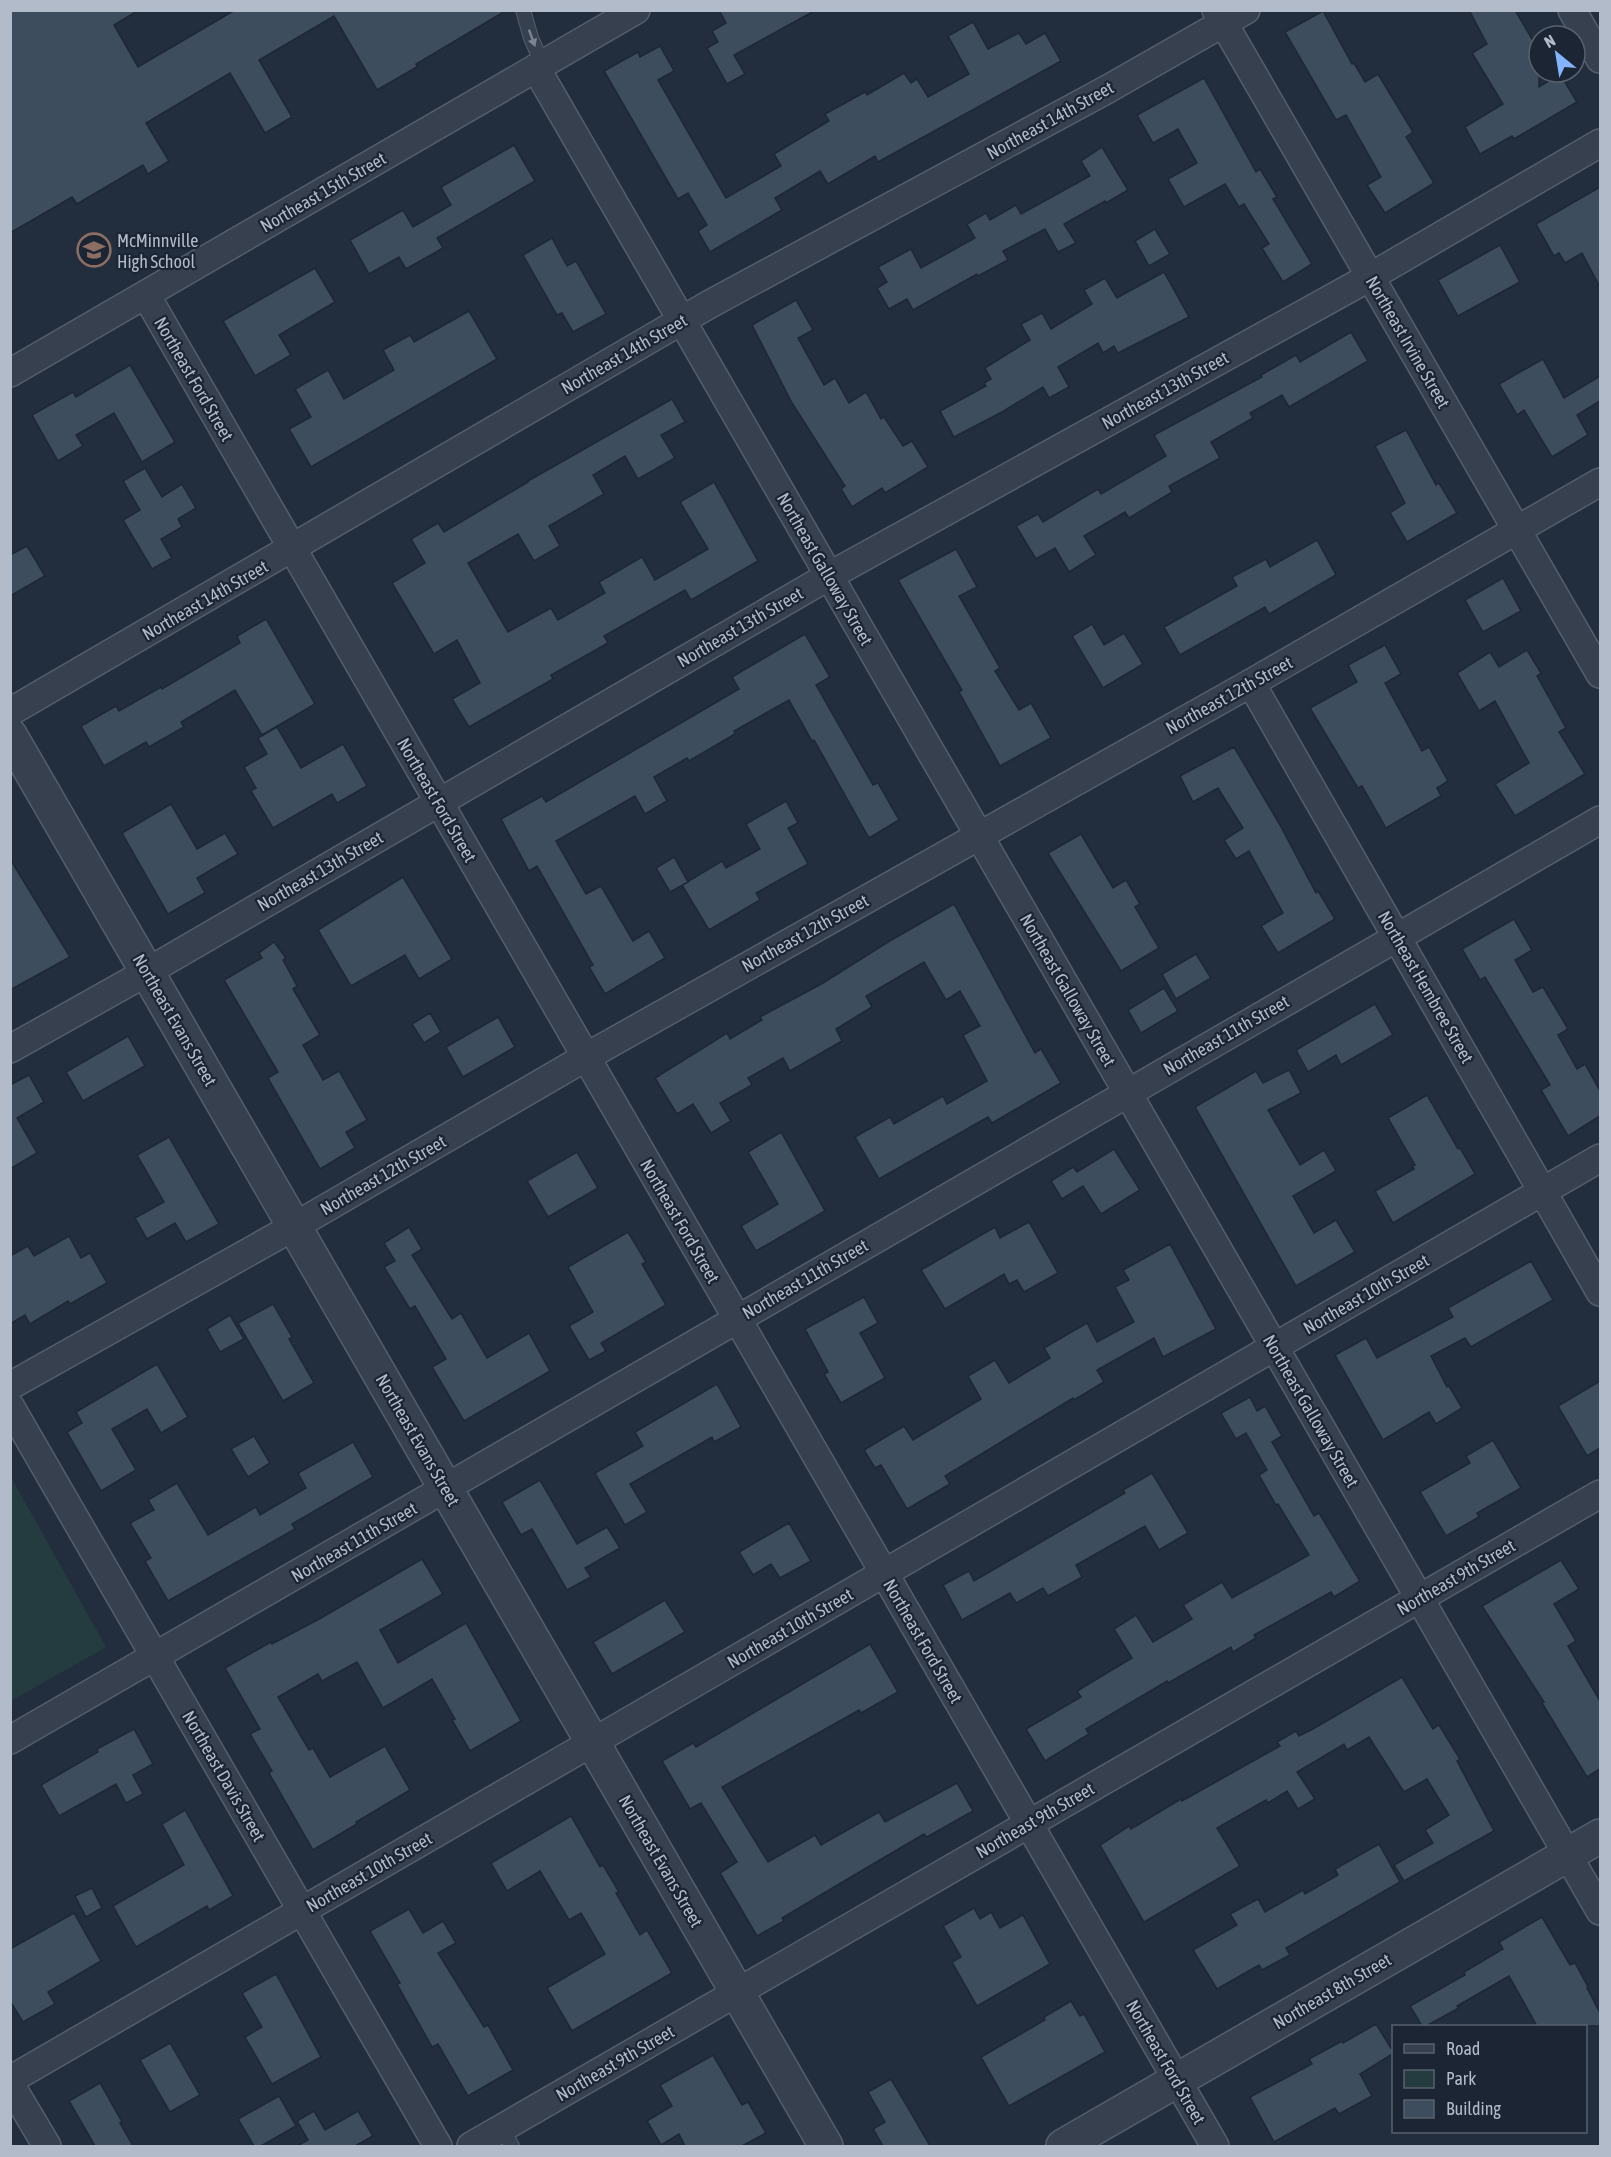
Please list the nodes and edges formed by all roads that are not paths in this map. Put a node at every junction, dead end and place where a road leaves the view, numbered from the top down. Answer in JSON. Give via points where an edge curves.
{"nodes":[{"id":1,"x":523,"y":10,"type":"edge"},
{"id":2,"x":636,"y":10,"type":"edge"},
{"id":3,"x":1572,"y":10,"type":"edge"},
{"id":4,"x":1229,"y":15,"type":"edge"},
{"id":5,"x":1600,"y":59,"type":"edge"},
{"id":6,"x":540,"y":67,"type":"junction"},
{"id":7,"x":1600,"y":143,"type":"edge"},
{"id":8,"x":1370,"y":277,"type":"junction"},
{"id":9,"x":146,"y":294,"type":"junction"},
{"id":10,"x":682,"y":321,"type":"junction"},
{"id":11,"x":10,"y":373,"type":"edge"},
{"id":12,"x":1600,"y":482,"type":"edge"},
{"id":13,"x":1518,"y":530,"type":"junction"},
{"id":14,"x":292,"y":549,"type":"junction"},
{"id":15,"x":829,"y":576,"type":"junction"},
{"id":16,"x":1600,"y":674,"type":"edge"},
{"id":17,"x":1251,"y":683,"type":"junction"},
{"id":18,"x":10,"y":712,"type":"edge"},
{"id":19,"x":10,"y":735,"type":"edge"},
{"id":20,"x":438,"y":801,"type":"junction"},
{"id":21,"x":1600,"y":820,"type":"edge"},
{"id":22,"x":979,"y":835,"type":"junction"},
{"id":23,"x":1397,"y":936,"type":"junction"},
{"id":24,"x":147,"y":972,"type":"junction"},
{"id":25,"x":10,"y":1049,"type":"edge"},
{"id":26,"x":586,"y":1057,"type":"junction"},
{"id":27,"x":1127,"y":1092,"type":"junction"},
{"id":28,"x":1600,"y":1158,"type":"edge"},
{"id":29,"x":1542,"y":1192,"type":"junction"},
{"id":30,"x":295,"y":1226,"type":"junction"},
{"id":31,"x":1600,"y":1292,"type":"edge"},
{"id":32,"x":737,"y":1319,"type":"junction"},
{"id":33,"x":1275,"y":1347,"type":"junction"},
{"id":34,"x":10,"y":1386,"type":"edge"},
{"id":35,"x":10,"y":1406,"type":"edge"},
{"id":36,"x":446,"y":1489,"type":"junction"},
{"id":37,"x":1600,"y":1494,"type":"edge"},
{"id":38,"x":884,"y":1574,"type":"junction"},
{"id":39,"x":1420,"y":1598,"type":"junction"},
{"id":40,"x":155,"y":1656,"type":"junction"},
{"id":41,"x":10,"y":1740,"type":"edge"},
{"id":42,"x":593,"y":1742,"type":"junction"},
{"id":43,"x":1029,"y":1824,"type":"junction"},
{"id":44,"x":1600,"y":1836,"type":"edge"},
{"id":45,"x":1568,"y":1855,"type":"junction"},
{"id":46,"x":302,"y":1911,"type":"junction"},
{"id":47,"x":1600,"y":1911,"type":"edge"},
{"id":48,"x":737,"y":1993,"type":"junction"},
{"id":49,"x":1177,"y":2081,"type":"junction"},
{"id":50,"x":10,"y":2082,"type":"edge"},
{"id":51,"x":507,"y":2138,"type":"edge"},
{"id":52,"x":47,"y":2146,"type":"edge"},
{"id":53,"x":438,"y":2146,"type":"edge"},
{"id":54,"x":471,"y":2146,"type":"edge"},
{"id":55,"x":826,"y":2146,"type":"edge"},
{"id":56,"x":1064,"y":2146,"type":"edge"},
{"id":57,"x":1215,"y":2146,"type":"edge"}],
"edges":[{"from":1,"to":6,"type":"lane","one_way":true},
{"from":2,"to":6,"type":"street","name":"Northeast 15th Street"},
{"from":3,"to":5,"type":"street"},
{"from":4,"to":8,"type":"street","name":"Northeast Irvine Street"},
{"from":4,"to":10,"type":"street","name":"Northeast 14th Street","via":[[1106,90]]},
{"from":6,"to":9,"type":"street","name":"Northeast 15th Street"},
{"from":6,"to":10,"type":"street","name":"Northeast Galloway Street"},
{"from":7,"to":8,"type":"street","name":"Northeast 13th Street"},
{"from":8,"to":13,"type":"street","name":"Northeast Irvine Street"},
{"from":8,"to":15,"type":"street","name":"Northeast 13th Street"},
{"from":9,"to":11,"type":"street","name":"Northeast 15th Street"},
{"from":9,"to":14,"type":"street","name":"Northeast Ford Street"},
{"from":10,"to":14,"type":"street","name":"Northeast 14th Street"},
{"from":10,"to":15,"type":"street","name":"Northeast Galloway Street"},
{"from":12,"to":13,"type":"street","name":"Northeast 12th Street"},
{"from":13,"to":16,"type":"street","name":"Northeast Irvine Street"},
{"from":13,"to":17,"type":"street","name":"Northeast 12th Street"},
{"from":14,"to":18,"type":"street","name":"Northeast 14th Street"},
{"from":14,"to":20,"type":"street","name":"Northeast Ford Street"},
{"from":15,"to":20,"type":"street","name":"Northeast 13th Street"},
{"from":15,"to":22,"type":"street","name":"Northeast Galloway Street"},
{"from":17,"to":22,"type":"street","name":"Northeast 12th Street"},
{"from":17,"to":23,"type":"street","name":"Northeast Hembree Street"},
{"from":19,"to":24,"type":"street","name":"Northeast Evans Street"},
{"from":20,"to":24,"type":"street","name":"Northeast 13th Street"},
{"from":20,"to":26,"type":"street","name":"Northeast Ford Street"},
{"from":21,"to":23,"type":"street","name":"Northeast 11th Street"},
{"from":22,"to":26,"type":"street","name":"Northeast 12th Street"},
{"from":22,"to":27,"type":"street","name":"Northeast Galloway Street"},
{"from":23,"to":27,"type":"street","name":"Northeast 11th Street"},
{"from":23,"to":29,"type":"street","name":"Northeast Hembree Street"},
{"from":24,"to":25,"type":"street","name":"Northeast 13th Street"},
{"from":24,"to":30,"type":"street","name":"Northeast Evans Street"},
{"from":26,"to":30,"type":"street","name":"Northeast 12th Street"},
{"from":26,"to":32,"type":"street","name":"Northeast Ford Street"},
{"from":27,"to":32,"type":"street","name":"Northeast 11th Street"},
{"from":27,"to":33,"type":"street","name":"Northeast Galloway Street"},
{"from":28,"to":29,"type":"street","name":"Northeast 10th Street"},
{"from":29,"to":31,"type":"street","name":"Northeast Hembree Street"},
{"from":29,"to":33,"type":"street","name":"Northeast 10th Street"},
{"from":30,"to":34,"type":"street","name":"Northeast 12th Street"},
{"from":30,"to":36,"type":"street","name":"Northeast Evans Street"},
{"from":32,"to":36,"type":"street","name":"Northeast 11th Street"},
{"from":32,"to":38,"type":"street","name":"Northeast Ford Street"},
{"from":33,"to":38,"type":"street","name":"Northeast 10th Street"},
{"from":33,"to":39,"type":"street","name":"Northeast Galloway Street"},
{"from":35,"to":40,"type":"street","name":"Northeast Davis Street"},
{"from":36,"to":40,"type":"street","name":"Northeast 11th Street"},
{"from":36,"to":42,"type":"street","name":"Northeast Evans Street"},
{"from":37,"to":39,"type":"street","name":"Northeast 9th Street"},
{"from":38,"to":42,"type":"street","name":"Northeast 10th Street"},
{"from":38,"to":43,"type":"street","name":"Northeast Ford Street"},
{"from":39,"to":43,"type":"street","name":"Northeast 9th Street"},
{"from":39,"to":45,"type":"street","name":"Northeast Galloway Street"},
{"from":40,"to":41,"type":"street","name":"Northeast 11th Street"},
{"from":40,"to":46,"type":"street","name":"Northeast Davis Street"},
{"from":42,"to":46,"type":"street","name":"Northeast 10th Street"},
{"from":42,"to":48,"type":"street","name":"Northeast Evans Street"},
{"from":43,"to":48,"type":"street","name":"Northeast 9th Street"},
{"from":43,"to":49,"type":"street","name":"Northeast Ford Street"},
{"from":44,"to":45,"type":"street","name":"Northeast 8th Street"},
{"from":45,"to":47,"type":"street","name":"Northeast Galloway Street"},
{"from":45,"to":49,"type":"street","name":"Northeast 8th Street"},
{"from":46,"to":50,"type":"street","name":"Northeast 10th Street"},
{"from":46,"to":53,"type":"street","name":"Northeast Davis Street"},
{"from":48,"to":51,"type":"street","name":"Northeast 9th Street"},
{"from":48,"to":55,"type":"street","name":"Northeast Evans Street"},
{"from":49,"to":56,"type":"street","name":"Northeast 8th Street"},
{"from":49,"to":57,"type":"street","name":"Northeast Ford Street"},
{"from":50,"to":52,"type":"street"},
{"from":51,"to":54,"type":"street","name":"Northeast 9th Street"}]}
